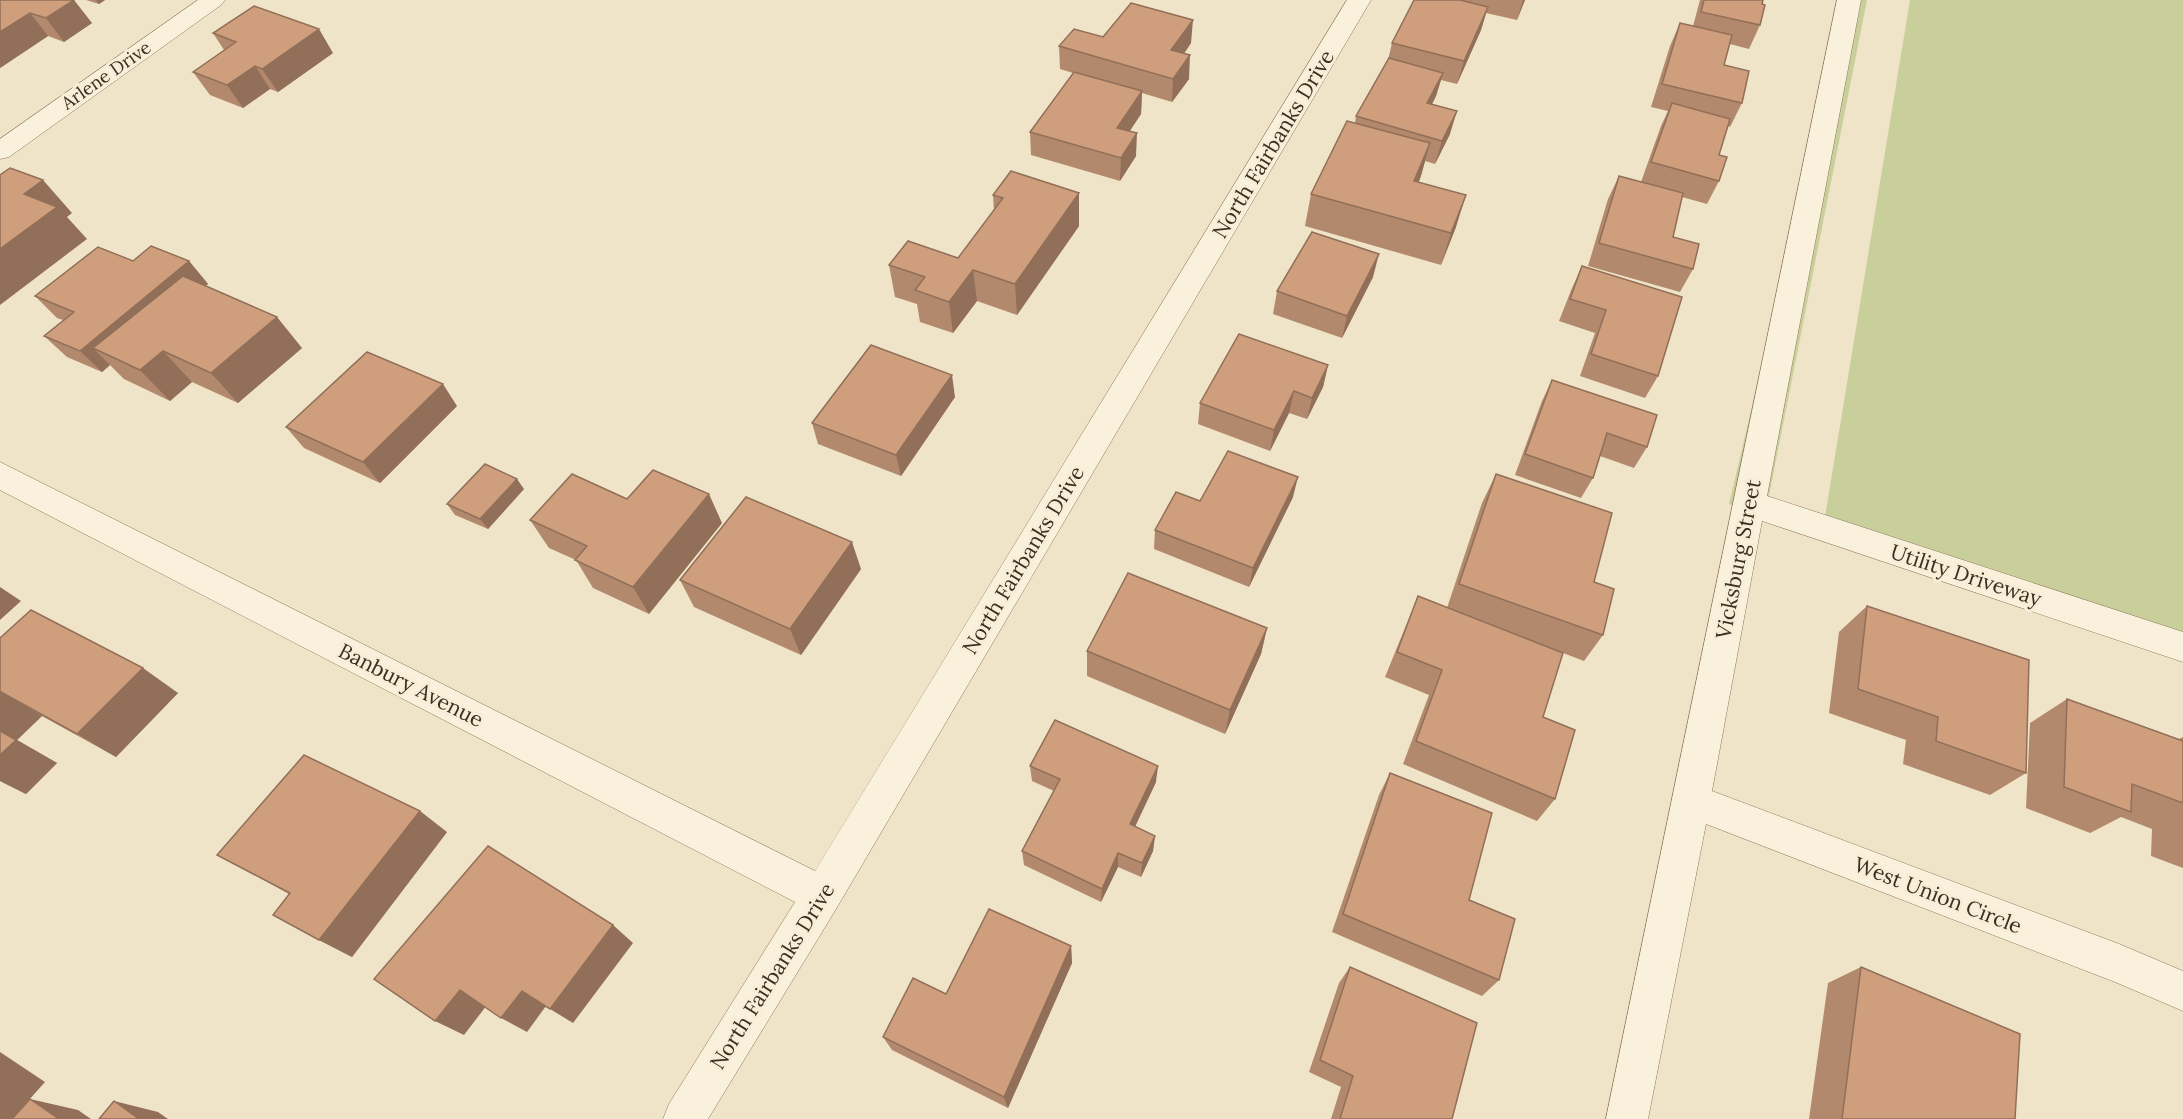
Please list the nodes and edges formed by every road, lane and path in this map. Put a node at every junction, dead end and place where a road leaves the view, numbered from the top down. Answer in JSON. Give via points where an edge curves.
{"nodes":[{"id":1,"x":213,"y":0,"type":"edge"},
{"id":2,"x":1359,"y":0,"type":"edge"},
{"id":3,"x":1850,"y":0,"type":"edge"},
{"id":4,"x":0,"y":151,"type":"edge"},
{"id":5,"x":0,"y":475,"type":"edge"},
{"id":6,"x":1748,"y":503,"type":"junction"},
{"id":7,"x":2183,"y":647,"type":"edge"},
{"id":8,"x":1692,"y":801,"type":"junction"},
{"id":9,"x":822,"y":895,"type":"junction"},
{"id":10,"x":2183,"y":992,"type":"edge"},
{"id":11,"x":684,"y":1119,"type":"edge"},
{"id":12,"x":1627,"y":1119,"type":"edge"}],
"edges":[{"from":1,"to":4,"type":"street","name":"Arlene Drive"},
{"from":2,"to":9,"type":"street","name":"North Fairbanks Drive"},
{"from":3,"to":6,"type":"street","name":"Vicksburg Street"},
{"from":5,"to":9,"type":"street","name":"Banbury Avenue"},
{"from":6,"to":7,"type":"street","name":"Utility Driveway"},
{"from":6,"to":8,"type":"street","name":"Vicksburg Street"},
{"from":8,"to":10,"type":"street","name":"West Union Circle"},
{"from":8,"to":12,"type":"street","name":"Vicksburg Street"},
{"from":9,"to":11,"type":"street","name":"North Fairbanks Drive"}]}
